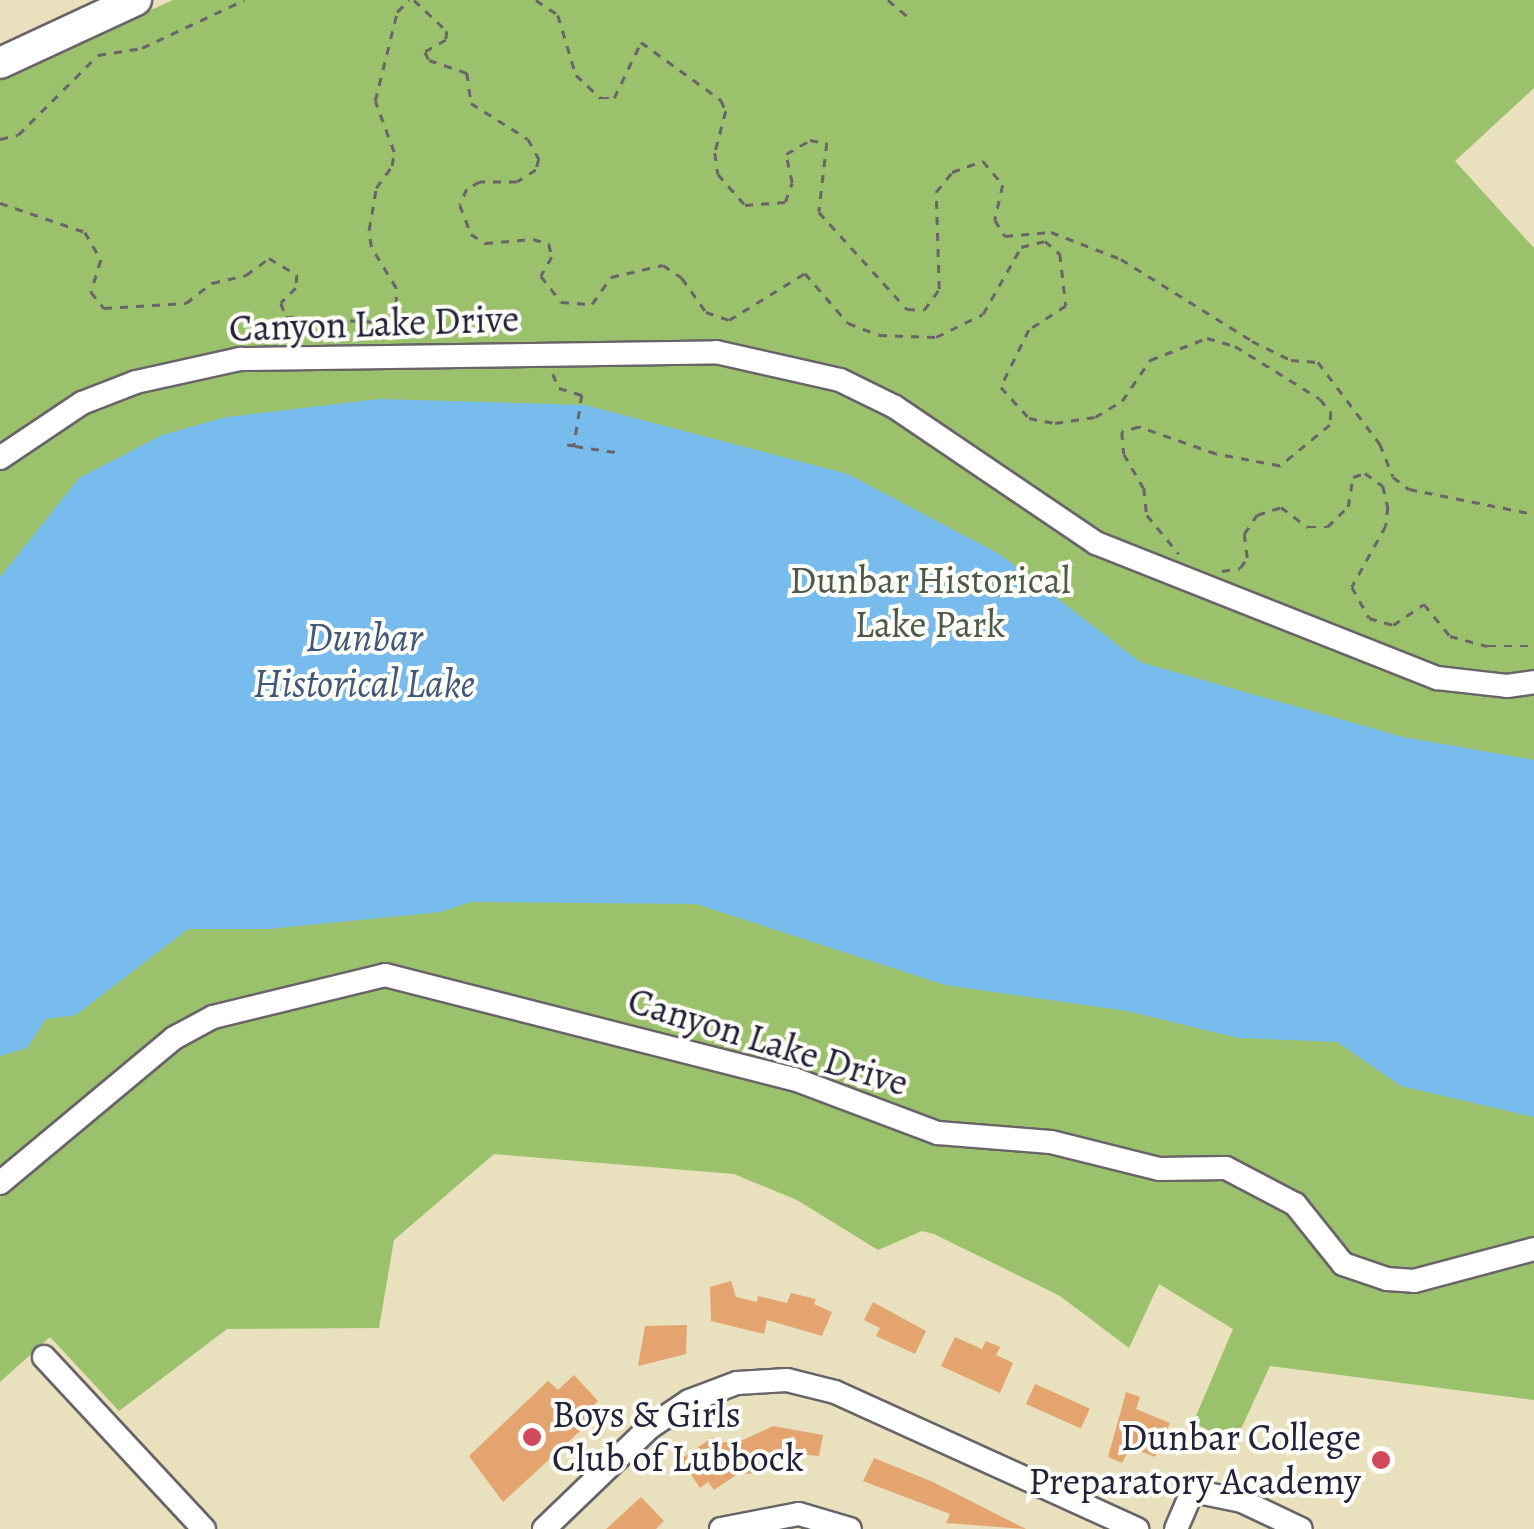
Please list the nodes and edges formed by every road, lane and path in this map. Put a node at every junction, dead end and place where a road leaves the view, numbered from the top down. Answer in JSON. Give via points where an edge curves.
{"nodes":[{"id":1,"x":136,"y":0,"type":"edge"},
{"id":2,"x":244,"y":0,"type":"edge"},
{"id":3,"x":412,"y":0,"type":"edge"},
{"id":4,"x":536,"y":0,"type":"edge"},
{"id":5,"x":888,"y":0,"type":"edge"},
{"id":6,"x":911,"y":19,"type":"dead end"},
{"id":7,"x":5,"y":52,"type":"edge"},
{"id":8,"x":0,"y":139,"type":"edge"},
{"id":9,"x":0,"y":203,"type":"edge"},
{"id":10,"x":555,"y":354,"type":"junction"},
{"id":11,"x":567,"y":445,"type":"dead end"},
{"id":12,"x":574,"y":446,"type":"junction"},
{"id":13,"x":622,"y":454,"type":"dead end"},
{"id":14,"x":0,"y":458,"type":"edge"},
{"id":15,"x":1534,"y":514,"type":"edge"},
{"id":16,"x":1188,"y":562,"type":"dead end"},
{"id":17,"x":1214,"y":571,"type":"dead end"},
{"id":18,"x":1534,"y":646,"type":"edge"},
{"id":19,"x":1534,"y":682,"type":"edge"},
{"id":20,"x":0,"y":1183,"type":"edge"},
{"id":21,"x":1534,"y":1249,"type":"edge"},
{"id":22,"x":44,"y":1357,"type":"dead end"},
{"id":23,"x":1186,"y":1526,"type":"edge"},
{"id":24,"x":204,"y":1529,"type":"edge"},
{"id":25,"x":544,"y":1529,"type":"edge"},
{"id":26,"x":721,"y":1529,"type":"edge"},
{"id":27,"x":850,"y":1529,"type":"edge"},
{"id":28,"x":1137,"y":1529,"type":"edge"},
{"id":29,"x":1301,"y":1529,"type":"edge"}],
"edges":[{"from":1,"to":7,"type":"main road"},
{"from":2,"to":8,"type":"path","via":[[150,45],[98,55],[18,135]]},
{"from":3,"to":9,"type":"path","via":[[396,12],[375,101],[394,152],[376,188],[369,230],[371,247],[396,288],[396,305],[381,322],[291,320],[281,304],[296,288],[297,275],[269,258],[246,275],[212,283],[186,304],[104,308],[91,287],[101,260],[84,232]]},
{"from":3,"to":16,"type":"path","via":[[448,31],[446,40],[426,52],[429,60],[467,72],[471,103],[528,139],[540,158],[536,170],[517,182],[480,182],[467,189],[460,205],[471,234],[485,244],[549,244],[552,256],[541,276],[561,302],[592,304],[610,277],[663,265],[682,278],[706,312],[729,320],[805,273],[848,323],[879,335],[936,336],[977,320],[1021,247],[1045,241],[1060,254],[1066,306],[1030,330],[1001,386],[1030,418],[1055,423],[1095,417],[1122,401],[1150,360],[1207,338],[1235,346],[1320,399],[1331,412],[1330,425],[1280,466],[1216,454],[1139,428],[1122,432],[1147,515]]},
{"from":4,"to":15,"type":"path","via":[[558,15],[576,75],[601,98],[614,98],[633,51],[645,42],[722,100],[726,111],[714,152],[718,174],[746,205],[784,202],[792,183],[784,160],[790,149],[810,140],[827,143],[822,218],[906,309],[924,310],[940,289],[936,192],[952,172],[983,161],[1003,185],[995,220],[1005,236],[1051,232],[1120,259],[1252,340],[1291,360],[1318,362],[1380,444],[1392,477],[1409,489]]},
{"from":5,"to":6,"type":"path"},
{"from":10,"to":12,"type":"path","via":[[554,383],[582,395]]},
{"from":10,"to":14,"type":"street","name":"Canyon Lake Drive","via":[[258,358],[193,366],[82,403]]},
{"from":10,"to":19,"type":"street","name":"Canyon Lake Drive","via":[[716,352],[840,380],[940,432],[1060,525],[1096,543],[1437,678],[1507,686]]},
{"from":11,"to":12,"type":"path"},
{"from":12,"to":13,"type":"path"},
{"from":17,"to":18,"type":"path","via":[[1240,568],[1247,558],[1244,534],[1269,509],[1289,510],[1308,527],[1337,522],[1348,508],[1350,483],[1365,473],[1383,486],[1388,507],[1386,526],[1352,587],[1369,618],[1393,625],[1424,604],[1443,630],[1466,642]]},
{"from":20,"to":21,"type":"street","name":"Canyon Lake Drive","via":[[174,1038],[213,1017],[385,974],[794,1079],[938,1133],[1050,1142],[1159,1169],[1226,1168],[1295,1204],[1344,1264],[1387,1279],[1414,1280]]},
{"from":22,"to":24,"type":"street"},
{"from":23,"to":29,"type":"street","via":[[1194,1488],[1242,1501]]},
{"from":25,"to":28,"type":"street","via":[[668,1414],[711,1391],[762,1381],[835,1392]]},
{"from":26,"to":27,"type":"street","via":[[800,1514]]}]}
